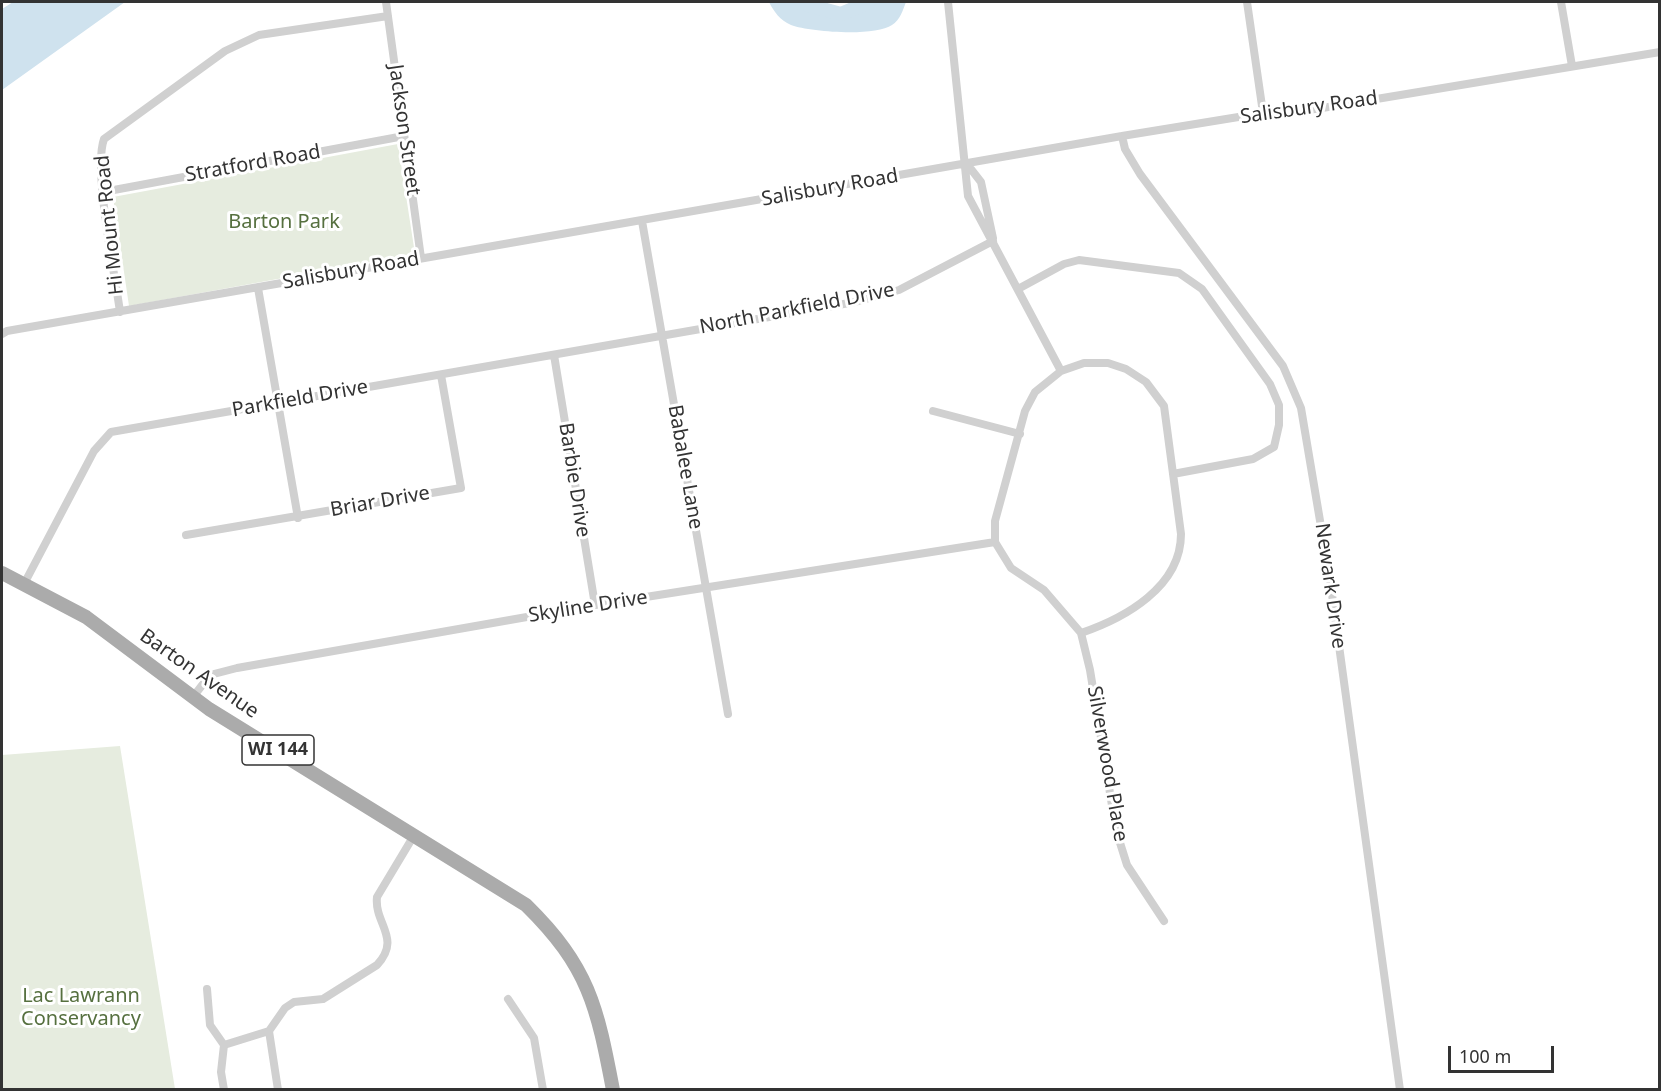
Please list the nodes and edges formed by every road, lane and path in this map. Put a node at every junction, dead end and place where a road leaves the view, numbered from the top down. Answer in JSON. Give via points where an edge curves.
{"nodes":[{"id":1,"x":386,"y":2,"type":"edge"},
{"id":2,"x":948,"y":2,"type":"edge"},
{"id":3,"x":1247,"y":2,"type":"edge"},
{"id":4,"x":1561,"y":2,"type":"edge"},
{"id":5,"x":388,"y":16,"type":"junction"},
{"id":6,"x":1659,"y":52,"type":"edge"},
{"id":7,"x":1572,"y":66,"type":"junction"},
{"id":8,"x":1263,"y":113,"type":"junction"},
{"id":9,"x":404,"y":136,"type":"junction"},
{"id":10,"x":1122,"y":136,"type":"junction"},
{"id":11,"x":966,"y":164,"type":"junction"},
{"id":12,"x":103,"y":192,"type":"junction"},
{"id":13,"x":642,"y":221,"type":"junction"},
{"id":14,"x":993,"y":241,"type":"junction"},
{"id":15,"x":422,"y":258,"type":"junction"},
{"id":16,"x":258,"y":288,"type":"junction"},
{"id":17,"x":1018,"y":289,"type":"junction"},
{"id":18,"x":120,"y":312,"type":"junction"},
{"id":19,"x":2,"y":334,"type":"edge"},
{"id":20,"x":662,"y":336,"type":"junction"},
{"id":21,"x":554,"y":355,"type":"junction"},
{"id":22,"x":1061,"y":371,"type":"junction"},
{"id":23,"x":441,"y":375,"type":"junction"},
{"id":24,"x":276,"y":403,"type":"junction"},
{"id":25,"x":933,"y":411,"type":"dead end"},
{"id":26,"x":1020,"y":434,"type":"junction"},
{"id":27,"x":1173,"y":474,"type":"junction"},
{"id":28,"x":298,"y":518,"type":"junction"},
{"id":29,"x":186,"y":535,"type":"dead end"},
{"id":30,"x":995,"y":542,"type":"junction"},
{"id":31,"x":2,"y":573,"type":"edge"},
{"id":32,"x":24,"y":585,"type":"junction"},
{"id":33,"x":706,"y":590,"type":"junction"},
{"id":34,"x":595,"y":605,"type":"junction"},
{"id":35,"x":1081,"y":633,"type":"junction"},
{"id":36,"x":193,"y":697,"type":"junction"},
{"id":37,"x":728,"y":714,"type":"dead end"},
{"id":38,"x":413,"y":837,"type":"junction"},
{"id":39,"x":1164,"y":921,"type":"dead end"},
{"id":40,"x":207,"y":989,"type":"dead end"},
{"id":41,"x":508,"y":999,"type":"dead end"},
{"id":42,"x":269,"y":1031,"type":"junction"},
{"id":43,"x":224,"y":1045,"type":"junction"},
{"id":44,"x":224,"y":1089,"type":"edge"},
{"id":45,"x":278,"y":1089,"type":"edge"},
{"id":46,"x":543,"y":1089,"type":"edge"},
{"id":47,"x":613,"y":1089,"type":"edge"},
{"id":48,"x":1400,"y":1089,"type":"edge"}],
"edges":[{"from":1,"to":5,"type":"street","name":"Jackson Street"},
{"from":2,"to":11,"type":"street"},
{"from":3,"to":8,"type":"street"},
{"from":4,"to":7,"type":"street"},
{"from":5,"to":9,"type":"street","name":"Jackson Street"},
{"from":5,"to":12,"type":"street","name":"Hi Mount Road","via":[[259,35],[225,51],[104,138],[100,150]]},
{"from":6,"to":7,"type":"street","name":"Salisbury Road"},
{"from":7,"to":8,"type":"street","name":"Salisbury Road","via":[[1298,112]]},
{"from":8,"to":10,"type":"street","name":"Salisbury Road"},
{"from":9,"to":12,"type":"street","name":"Stratford Road"},
{"from":9,"to":15,"type":"street","name":"Jackson Street"},
{"from":10,"to":11,"type":"street","name":"Salisbury Road"},
{"from":10,"to":48,"type":"street","name":"Newark Drive","via":[[1140,174],[1283,366],[1301,408],[1330,580]]},
{"from":11,"to":13,"type":"street","name":"Salisbury Road"},
{"from":11,"to":14,"type":"street","via":[[968,196]]},
{"from":11,"to":14,"type":"street","via":[[981,182]]},
{"from":12,"to":18,"type":"street","name":"Hi Mount Road"},
{"from":13,"to":15,"type":"street","name":"Salisbury Road"},
{"from":13,"to":20,"type":"street","name":"Babalee Lane"},
{"from":14,"to":17,"type":"street"},
{"from":14,"to":20,"type":"street","name":"North Parkfield Drive","via":[[899,290],[855,302]]},
{"from":15,"to":16,"type":"street","name":"Salisbury Road"},
{"from":16,"to":18,"type":"street","name":"Salisbury Road"},
{"from":16,"to":24,"type":"street"},
{"from":17,"to":22,"type":"street"},
{"from":17,"to":27,"type":"street","via":[[1078,260],[1179,273],[1202,289],[1270,384],[1279,405],[1279,425],[1274,447],[1253,459]]},
{"from":18,"to":19,"type":"street","name":"Salisbury Road"},
{"from":20,"to":21,"type":"street","name":"Parkfield Drive"},
{"from":20,"to":33,"type":"street","name":"Babalee Lane"},
{"from":21,"to":23,"type":"street","name":"Parkfield Drive"},
{"from":21,"to":34,"type":"street","name":"Barbie Drive"},
{"from":22,"to":26,"type":"street","via":[[1035,392],[1025,411]]},
{"from":22,"to":27,"type":"street","via":[[1084,363],[1108,363],[1146,381],[1164,405]]},
{"from":23,"to":24,"type":"street","name":"Parkfield Drive"},
{"from":23,"to":28,"type":"street","name":"Briar Drive","via":[[461,488]]},
{"from":24,"to":28,"type":"street"},
{"from":24,"to":32,"type":"street","name":"Parkfield Drive","via":[[111,432],[94,451]]},
{"from":25,"to":26,"type":"street"},
{"from":26,"to":30,"type":"street","via":[[995,521]]},
{"from":27,"to":35,"type":"street","via":[[1181,543],[1171,574],[1150,597]]},
{"from":28,"to":29,"type":"street","name":"Briar Drive"},
{"from":30,"to":33,"type":"street","name":"Skyline Drive","via":[[854,562]]},
{"from":30,"to":35,"type":"street","via":[[1011,568],[1044,590]]},
{"from":31,"to":32,"type":"main road","name":"Barton Avenue","number":"WI 144"},
{"from":32,"to":36,"type":"main road","name":"Barton Avenue","number":"WI 144","via":[[86,617]]},
{"from":33,"to":34,"type":"street","name":"Skyline Drive"},
{"from":33,"to":37,"type":"street","name":"Babalee Lane"},
{"from":34,"to":36,"type":"street","name":"Skyline Drive","via":[[228,670],[210,675]]},
{"from":35,"to":39,"type":"street","name":"Silverwood Place","via":[[1116,830],[1127,865]]},
{"from":36,"to":38,"type":"main road","name":"Barton Avenue","number":"WI 144"},
{"from":38,"to":42,"type":"street","via":[[377,897],[376,907],[389,942],[384,958],[323,999],[294,1002]]},
{"from":38,"to":47,"type":"main road","name":"Barton Avenue","number":"WI 144","via":[[526,905],[552,931],[577,966],[594,1001]]},
{"from":40,"to":43,"type":"street","via":[[210,1024]]},
{"from":41,"to":46,"type":"street","via":[[534,1038]]},
{"from":42,"to":43,"type":"street"},
{"from":42,"to":45,"type":"street"},
{"from":43,"to":44,"type":"street"}]}
